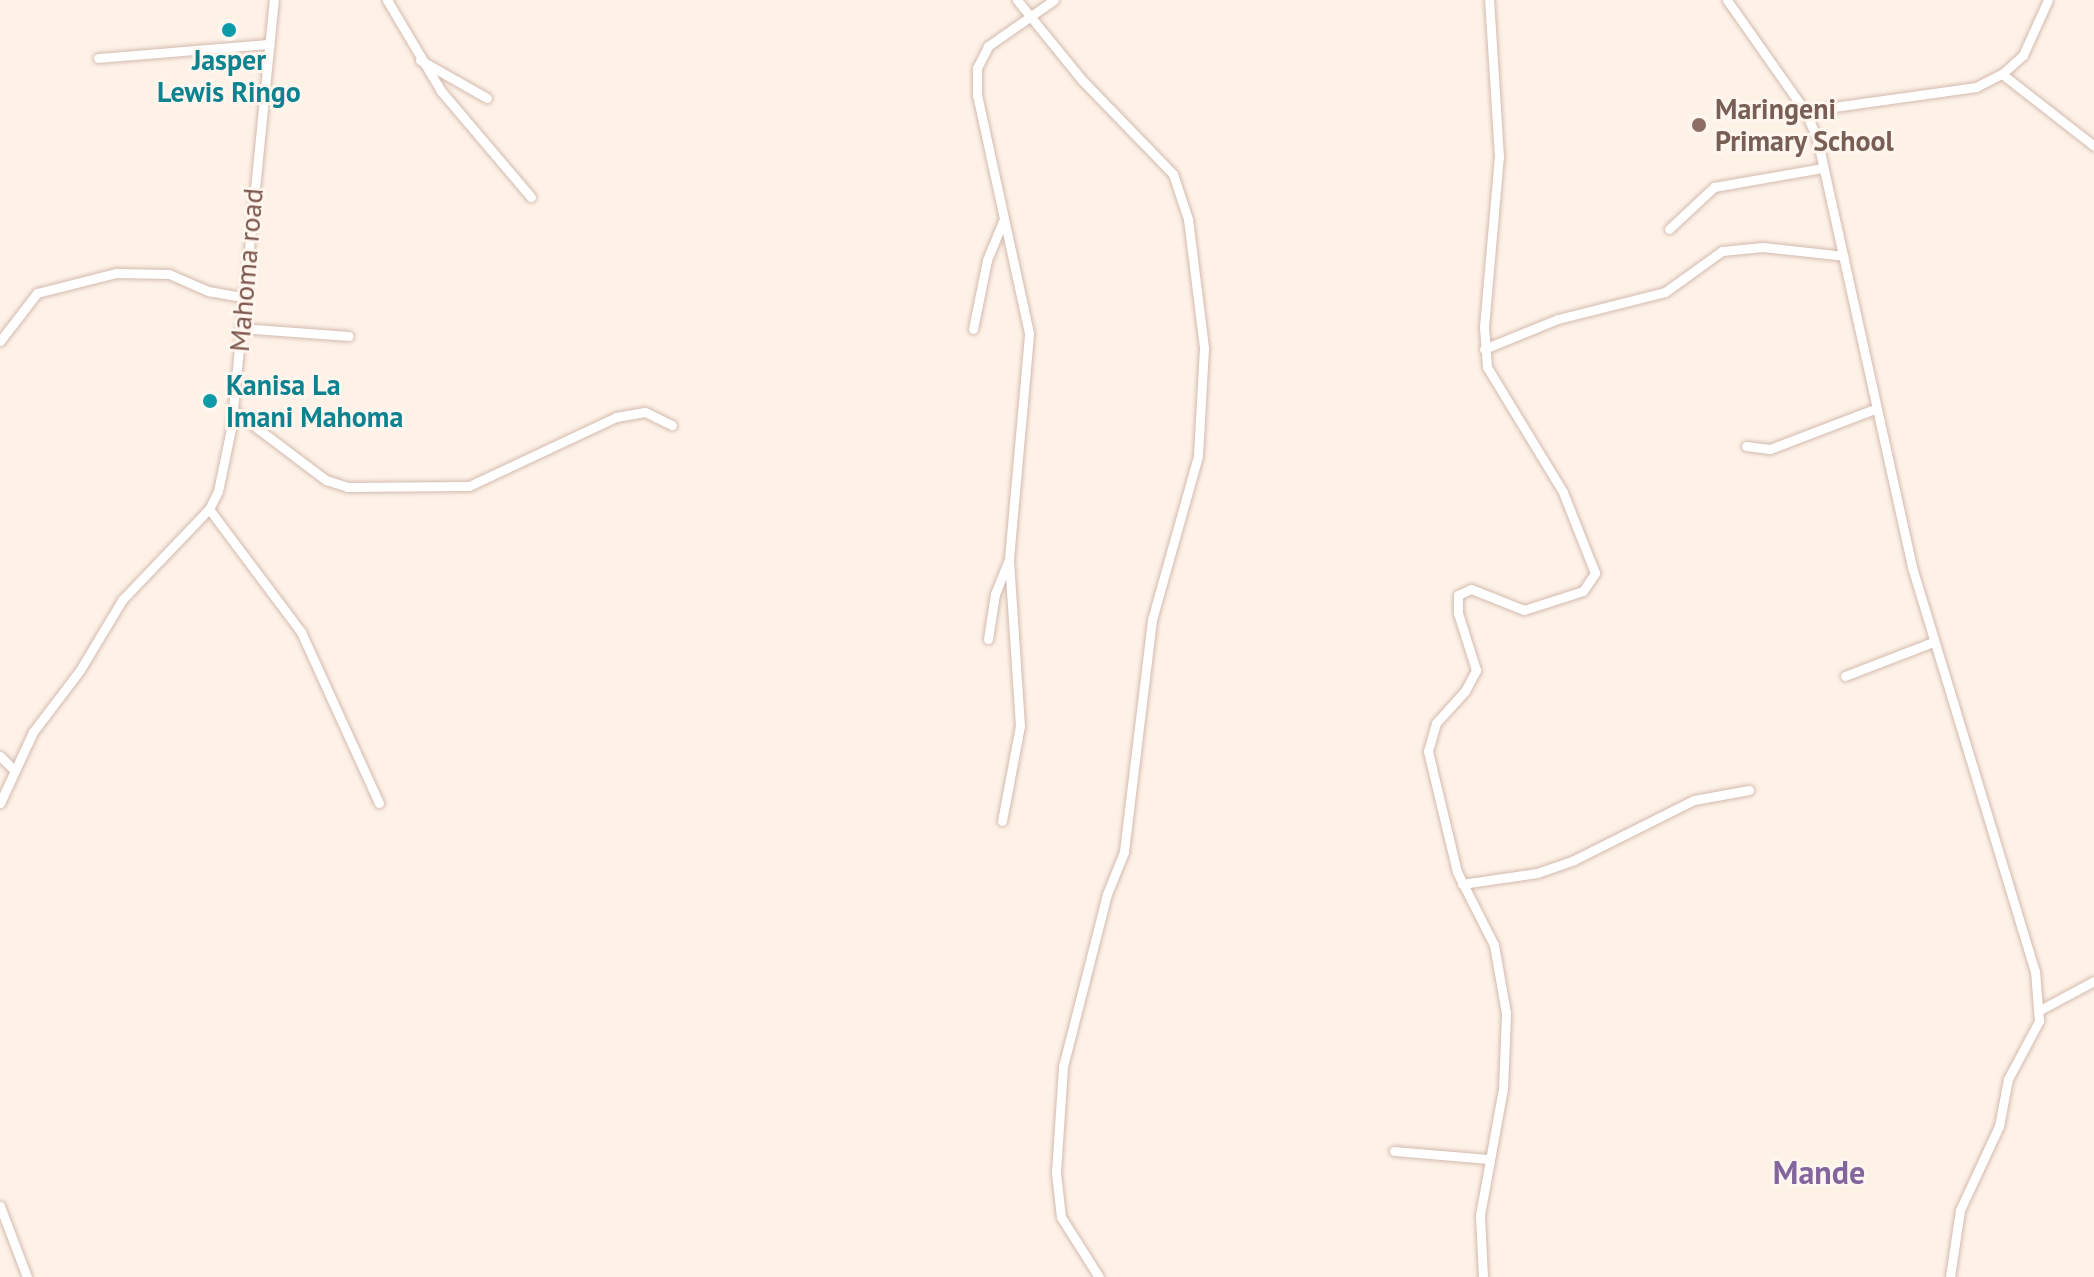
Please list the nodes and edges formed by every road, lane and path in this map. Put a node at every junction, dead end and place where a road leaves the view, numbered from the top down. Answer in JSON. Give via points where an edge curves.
{"nodes":[{"id":1,"x":274,"y":0,"type":"edge"},
{"id":2,"x":387,"y":0,"type":"edge"},
{"id":3,"x":1017,"y":0,"type":"edge"},
{"id":4,"x":1054,"y":0,"type":"edge"},
{"id":5,"x":1489,"y":0,"type":"edge"},
{"id":6,"x":1727,"y":0,"type":"edge"},
{"id":7,"x":2048,"y":0,"type":"edge"},
{"id":8,"x":1027,"y":16,"type":"junction"},
{"id":9,"x":269,"y":44,"type":"junction"},
{"id":10,"x":98,"y":58,"type":"dead end"},
{"id":11,"x":420,"y":60,"type":"junction"},
{"id":12,"x":2002,"y":74,"type":"junction"},
{"id":13,"x":487,"y":98,"type":"dead end"},
{"id":14,"x":1805,"y":111,"type":"junction"},
{"id":15,"x":2094,"y":146,"type":"edge"},
{"id":16,"x":1823,"y":168,"type":"junction"},
{"id":17,"x":531,"y":197,"type":"dead end"},
{"id":18,"x":1003,"y":221,"type":"junction"},
{"id":19,"x":1669,"y":229,"type":"dead end"},
{"id":20,"x":1844,"y":256,"type":"junction"},
{"id":21,"x":242,"y":297,"type":"junction"},
{"id":22,"x":240,"y":328,"type":"junction"},
{"id":23,"x":973,"y":329,"type":"dead end"},
{"id":24,"x":349,"y":336,"type":"dead end"},
{"id":25,"x":0,"y":341,"type":"edge"},
{"id":26,"x":1484,"y":349,"type":"junction"},
{"id":27,"x":1875,"y":409,"type":"junction"},
{"id":28,"x":233,"y":410,"type":"junction"},
{"id":29,"x":672,"y":425,"type":"dead end"},
{"id":30,"x":1746,"y":446,"type":"dead end"},
{"id":31,"x":209,"y":509,"type":"junction"},
{"id":32,"x":1009,"y":559,"type":"junction"},
{"id":33,"x":988,"y":639,"type":"dead end"},
{"id":34,"x":1933,"y":642,"type":"junction"},
{"id":35,"x":1845,"y":676,"type":"dead end"},
{"id":36,"x":0,"y":756,"type":"edge"},
{"id":37,"x":14,"y":770,"type":"junction"},
{"id":38,"x":1749,"y":790,"type":"dead end"},
{"id":39,"x":0,"y":803,"type":"edge"},
{"id":40,"x":379,"y":803,"type":"dead end"},
{"id":41,"x":1002,"y":821,"type":"dead end"},
{"id":42,"x":1462,"y":884,"type":"junction"},
{"id":43,"x":2094,"y":981,"type":"edge"},
{"id":44,"x":2040,"y":1010,"type":"junction"},
{"id":45,"x":1394,"y":1151,"type":"dead end"},
{"id":46,"x":1490,"y":1159,"type":"junction"},
{"id":47,"x":0,"y":1206,"type":"edge"},
{"id":48,"x":27,"y":1277,"type":"edge"},
{"id":49,"x":1099,"y":1277,"type":"edge"},
{"id":50,"x":1483,"y":1277,"type":"edge"},
{"id":51,"x":1950,"y":1277,"type":"edge"}],
"edges":[{"from":1,"to":9,"type":"street","name":"Mahoma road"},
{"from":2,"to":11,"type":"street"},
{"from":3,"to":8,"type":"street"},
{"from":4,"to":8,"type":"street"},
{"from":5,"to":26,"type":"street","via":[[1499,157]]},
{"from":6,"to":14,"type":"street"},
{"from":7,"to":12,"type":"street","via":[[2036,35]]},
{"from":8,"to":18,"type":"street","via":[[988,46],[977,68],[977,95]]},
{"from":8,"to":49,"type":"street","via":[[1173,174],[1188,219],[1204,348],[1198,456],[1154,609],[1124,852],[1107,894],[1063,1067],[1056,1173],[1061,1217]]},
{"from":9,"to":10,"type":"street"},
{"from":9,"to":21,"type":"street","name":"Mahoma road"},
{"from":11,"to":13,"type":"street"},
{"from":11,"to":17,"type":"street"},
{"from":12,"to":14,"type":"street","via":[[1950,94]]},
{"from":12,"to":15,"type":"street"},
{"from":14,"to":16,"type":"street"},
{"from":16,"to":19,"type":"street","via":[[1714,187]]},
{"from":16,"to":20,"type":"street"},
{"from":18,"to":23,"type":"street","via":[[987,260]]},
{"from":18,"to":32,"type":"street","via":[[1024,293],[1029,333]]},
{"from":20,"to":26,"type":"street","via":[[1763,247],[1722,251],[1665,292],[1558,319]]},
{"from":20,"to":27,"type":"street"},
{"from":21,"to":22,"type":"street","name":"Mahoma road"},
{"from":21,"to":25,"type":"street","via":[[208,291],[169,274],[116,273],[37,293]]},
{"from":22,"to":24,"type":"street"},
{"from":22,"to":28,"type":"street","name":"Mahoma road"},
{"from":26,"to":42,"type":"street","via":[[1492,382],[1563,492],[1595,573],[1583,591],[1524,610],[1471,589],[1458,595],[1458,613],[1476,670],[1436,723],[1428,751]]},
{"from":27,"to":30,"type":"street","via":[[1770,449]]},
{"from":27,"to":34,"type":"street"},
{"from":28,"to":29,"type":"street","via":[[326,480],[347,487],[469,486],[616,417],[645,412]]},
{"from":28,"to":31,"type":"street","name":"Mahoma road","via":[[218,491]]},
{"from":31,"to":37,"type":"street","name":"Mahoma road","via":[[122,600],[80,670],[33,732]]},
{"from":31,"to":40,"type":"street","via":[[301,632]]},
{"from":32,"to":33,"type":"street","via":[[995,594]]},
{"from":32,"to":41,"type":"street","via":[[1020,726]]},
{"from":34,"to":35,"type":"street"},
{"from":34,"to":44,"type":"street","via":[[2023,926]]},
{"from":36,"to":37,"type":"street"},
{"from":37,"to":39,"type":"street","name":"Mahoma road"},
{"from":38,"to":42,"type":"street","via":[[1708,794],[1537,873]]},
{"from":42,"to":46,"type":"street","via":[[1490,933],[1506,1013],[1503,1089]]},
{"from":43,"to":44,"type":"street"},
{"from":44,"to":51,"type":"street","via":[[2033,1035],[2008,1079],[1999,1126],[1960,1210]]},
{"from":45,"to":46,"type":"street"},
{"from":46,"to":50,"type":"street","via":[[1480,1215]]},
{"from":47,"to":48,"type":"street"}]}
